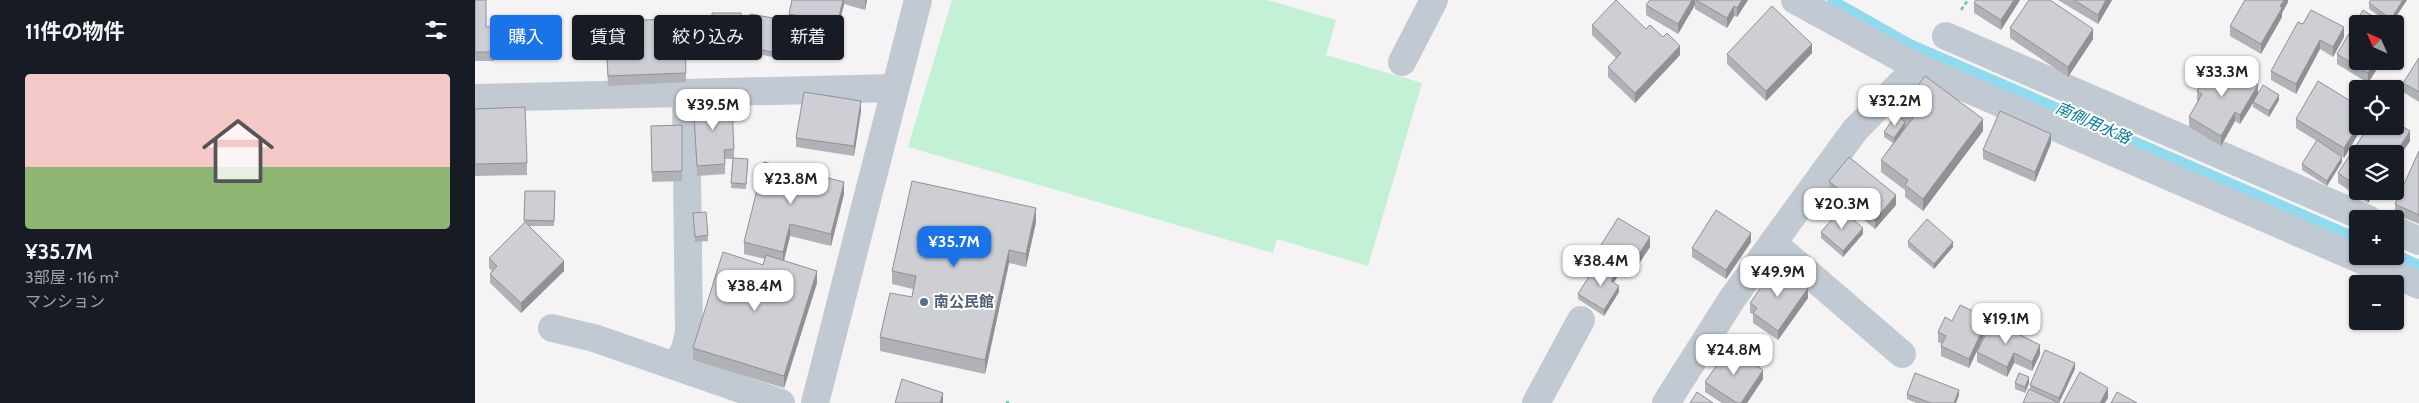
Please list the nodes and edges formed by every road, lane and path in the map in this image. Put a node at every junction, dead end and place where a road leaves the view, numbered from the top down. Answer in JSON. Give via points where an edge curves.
{"nodes":[{"id":1,"x":918,"y":0,"type":"edge"},
{"id":2,"x":1434,"y":0,"type":"edge"},
{"id":3,"x":1795,"y":0,"type":"edge"},
{"id":4,"x":1946,"y":36,"type":"dead end"},
{"id":5,"x":1402,"y":62,"type":"dead end"},
{"id":6,"x":1917,"y":67,"type":"junction"},
{"id":7,"x":894,"y":88,"type":"junction"},
{"id":8,"x":686,"y":93,"type":"junction"},
{"id":9,"x":475,"y":98,"type":"edge"},
{"id":10,"x":2349,"y":211,"type":"edge"},
{"id":11,"x":2404,"y":234,"type":"edge"},
{"id":12,"x":2419,"y":241,"type":"edge"},
{"id":13,"x":1773,"y":243,"type":"junction"},
{"id":14,"x":2419,"y":285,"type":"edge"},
{"id":15,"x":1581,"y":320,"type":"dead end"},
{"id":16,"x":552,"y":328,"type":"dead end"},
{"id":17,"x":1902,"y":354,"type":"dead end"},
{"id":18,"x":676,"y":366,"type":"junction"},
{"id":19,"x":781,"y":403,"type":"edge"},
{"id":20,"x":815,"y":403,"type":"edge"},
{"id":21,"x":1536,"y":403,"type":"edge"},
{"id":22,"x":1666,"y":403,"type":"edge"}],
"edges":[{"from":1,"to":7,"type":"street"},
{"from":2,"to":5,"type":"street"},
{"from":3,"to":6,"type":"street"},
{"from":4,"to":10,"type":"street"},
{"from":6,"to":13,"type":"street","via":[[1855,130]]},
{"from":6,"to":14,"type":"street"},
{"from":7,"to":8,"type":"street"},
{"from":7,"to":20,"type":"street"},
{"from":8,"to":9,"type":"street"},
{"from":8,"to":18,"type":"street","via":[[689,332]]},
{"from":11,"to":12,"type":"street"},
{"from":13,"to":17,"type":"street"},
{"from":13,"to":22,"type":"street","via":[[1732,299]]},
{"from":15,"to":21,"type":"street"},
{"from":16,"to":18,"type":"street","via":[[594,338]]},
{"from":18,"to":19,"type":"street"}]}
